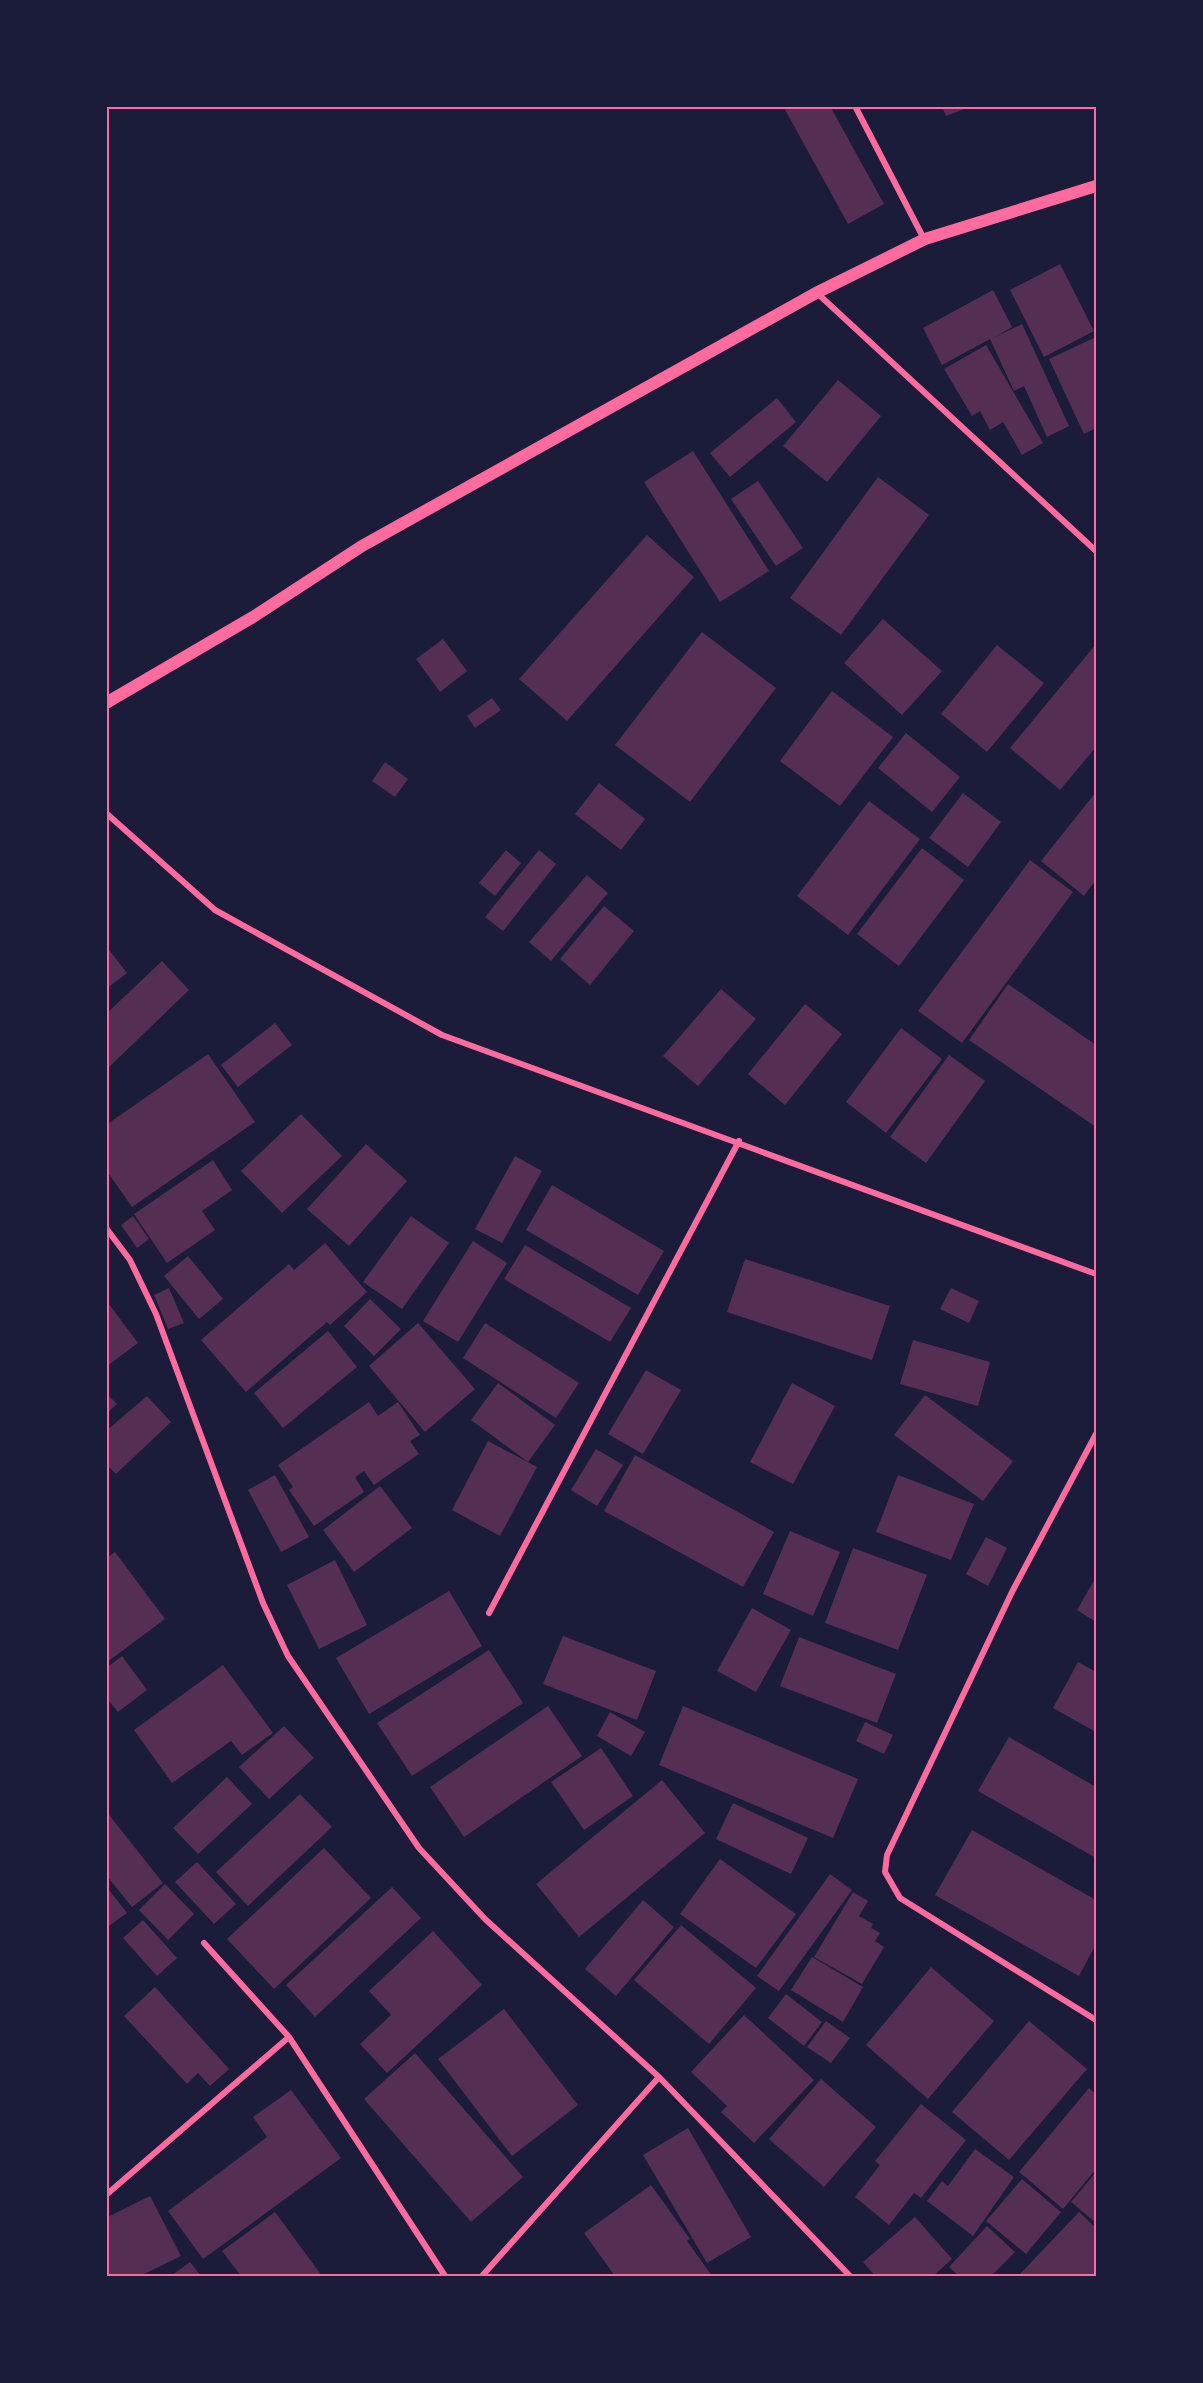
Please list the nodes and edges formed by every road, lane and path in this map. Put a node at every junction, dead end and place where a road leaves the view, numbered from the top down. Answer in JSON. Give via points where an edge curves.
{"nodes":[{"id":1,"x":855,"y":106,"type":"edge"},
{"id":2,"x":1096,"y":186,"type":"edge"},
{"id":3,"x":924,"y":239,"type":"junction"},
{"id":4,"x":816,"y":293,"type":"junction"},
{"id":5,"x":1096,"y":551,"type":"edge"},
{"id":6,"x":106,"y":704,"type":"edge"},
{"id":7,"x":106,"y":813,"type":"edge"},
{"id":8,"x":739,"y":1141,"type":"junction"},
{"id":9,"x":106,"y":1228,"type":"edge"},
{"id":10,"x":1096,"y":1274,"type":"edge"},
{"id":11,"x":1096,"y":1434,"type":"edge"},
{"id":12,"x":489,"y":1613,"type":"dead end"},
{"id":13,"x":204,"y":1943,"type":"dead end"},
{"id":14,"x":1096,"y":2020,"type":"edge"},
{"id":15,"x":289,"y":2037,"type":"junction"},
{"id":16,"x":659,"y":2077,"type":"junction"},
{"id":17,"x":106,"y":2195,"type":"edge"},
{"id":18,"x":446,"y":2277,"type":"edge"},
{"id":19,"x":482,"y":2277,"type":"edge"},
{"id":20,"x":850,"y":2277,"type":"edge"}],
"edges":[{"from":1,"to":3,"type":"street"},
{"from":2,"to":3,"type":"main road"},
{"from":3,"to":4,"type":"main road"},
{"from":4,"to":5,"type":"street"},
{"from":4,"to":6,"type":"main road","via":[[362,546],[253,617]]},
{"from":7,"to":8,"type":"street","via":[[215,910],[442,1035]]},
{"from":8,"to":10,"type":"street"},
{"from":8,"to":12,"type":"street"},
{"from":9,"to":16,"type":"street","via":[[130,1260],[156,1314],[263,1603],[288,1656],[419,1848],[445,1879]]},
{"from":11,"to":14,"type":"street","via":[[1012,1592],[887,1855],[885,1872],[900,1898]]},
{"from":13,"to":15,"type":"street"},
{"from":15,"to":17,"type":"street"},
{"from":15,"to":18,"type":"street"},
{"from":16,"to":19,"type":"street"},
{"from":16,"to":20,"type":"street"}]}
